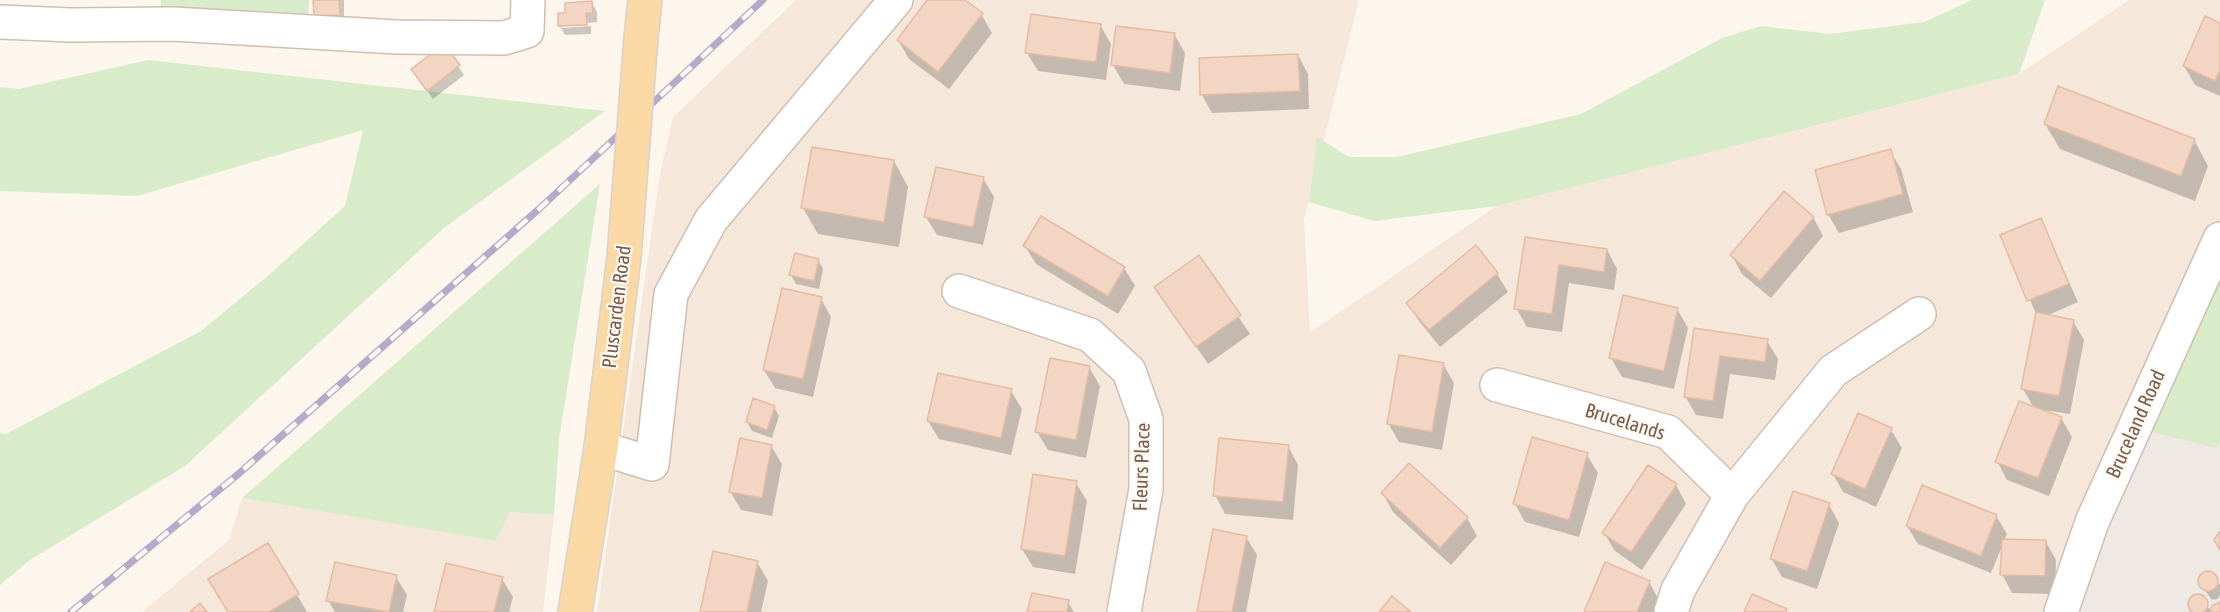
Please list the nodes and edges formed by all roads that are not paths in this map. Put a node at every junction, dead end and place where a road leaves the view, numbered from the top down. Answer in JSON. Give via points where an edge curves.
{"nodes":[{"id":1,"x":528,"y":0,"type":"edge"},
{"id":2,"x":645,"y":0,"type":"edge"},
{"id":3,"x":896,"y":0,"type":"edge"},
{"id":4,"x":0,"y":22,"type":"edge"},
{"id":5,"x":2220,"y":239,"type":"edge"},
{"id":6,"x":959,"y":291,"type":"dead end"},
{"id":7,"x":1919,"y":314,"type":"dead end"},
{"id":8,"x":1497,"y":385,"type":"dead end"},
{"id":9,"x":601,"y":448,"type":"junction"},
{"id":10,"x":1732,"y":495,"type":"junction"},
{"id":11,"x":575,"y":612,"type":"edge"},
{"id":12,"x":1124,"y":612,"type":"edge"},
{"id":13,"x":1671,"y":612,"type":"edge"},
{"id":14,"x":2061,"y":612,"type":"edge"}],
"edges":[{"from":1,"to":4,"type":"street","via":[[527,31],[504,38],[397,37],[174,24]]},
{"from":2,"to":9,"type":"main road","name":"Pluscarden Road","bridge":true,"via":[[624,257]]},
{"from":3,"to":9,"type":"street","via":[[711,220],[671,294],[652,464]]},
{"from":5,"to":14,"type":"street","name":"Bruceland Road","via":[[2092,522]]},
{"from":6,"to":12,"type":"street","name":"Fleurs Place","via":[[1090,335],[1129,371],[1146,418],[1146,489]]},
{"from":7,"to":10,"type":"street","via":[[1833,371]]},
{"from":8,"to":10,"type":"street","name":"Brucelands","via":[[1668,432]]},
{"from":9,"to":11,"type":"main road","name":"Pluscarden Road"},
{"from":10,"to":13,"type":"street","via":[[1678,590]]}]}
